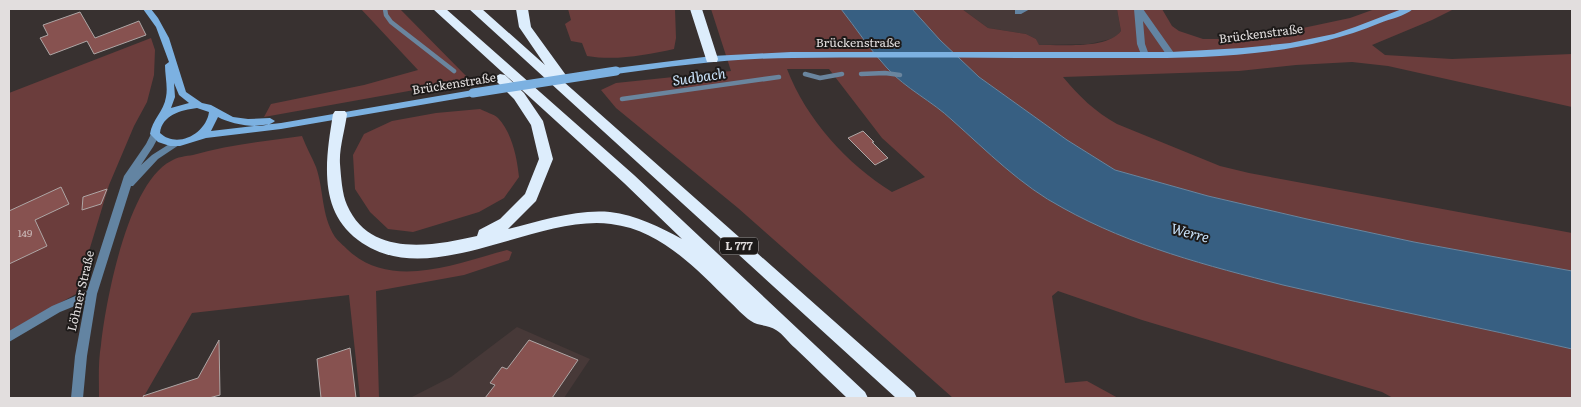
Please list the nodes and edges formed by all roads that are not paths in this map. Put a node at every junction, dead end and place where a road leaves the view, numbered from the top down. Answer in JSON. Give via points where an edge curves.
{"nodes":[{"id":1,"x":147,"y":9,"type":"edge"},
{"id":2,"x":439,"y":9,"type":"edge"},
{"id":3,"x":475,"y":9,"type":"edge"},
{"id":4,"x":522,"y":9,"type":"edge"},
{"id":5,"x":696,"y":9,"type":"edge"},
{"id":6,"x":1139,"y":9,"type":"edge"},
{"id":7,"x":1409,"y":9,"type":"edge"},
{"id":8,"x":463,"y":31,"type":"junction"},
{"id":9,"x":168,"y":52,"type":"junction"},
{"id":10,"x":1145,"y":55,"type":"junction"},
{"id":11,"x":1171,"y":55,"type":"junction"},
{"id":12,"x":712,"y":59,"type":"junction"},
{"id":13,"x":576,"y":99,"type":"junction"},
{"id":14,"x":199,"y":105,"type":"junction"},
{"id":15,"x":214,"y":112,"type":"junction"},
{"id":16,"x":340,"y":114,"type":"junction"},
{"id":17,"x":162,"y":119,"type":"junction"},
{"id":18,"x":306,"y":120,"type":"junction"},
{"id":19,"x":155,"y":134,"type":"junction"},
{"id":20,"x":195,"y":138,"type":"junction"},
{"id":21,"x":177,"y":143,"type":"junction"},
{"id":22,"x":124,"y":192,"type":"junction"},
{"id":23,"x":439,"y":251,"type":"junction"},
{"id":24,"x":92,"y":294,"type":"junction"},
{"id":25,"x":780,"y":324,"type":"junction"},
{"id":26,"x":9,"y":336,"type":"edge"},
{"id":27,"x":77,"y":398,"type":"edge"},
{"id":28,"x":859,"y":398,"type":"edge"},
{"id":29,"x":908,"y":398,"type":"edge"}],
"edges":[{"from":1,"to":9,"type":"main road","via":[[155,17]]},
{"from":2,"to":8,"type":"highway","number":"L 777"},
{"from":3,"to":13,"type":"highway","number":"L 777"},
{"from":4,"to":13,"type":"highway","via":[[525,26]]},
{"from":5,"to":12,"type":"highway"},
{"from":6,"to":10,"type":"street","via":[[1141,44]]},
{"from":6,"to":11,"type":"street"},
{"from":7,"to":11,"type":"main road","name":"Brückenstraße","via":[[1324,38],[1270,48]]},
{"from":8,"to":23,"type":"highway","via":[[468,48],[519,96],[538,124],[546,159],[531,197],[505,223]]},
{"from":8,"to":25,"type":"highway","number":"L 777","via":[[628,179]]},
{"from":9,"to":14,"type":"main road","via":[[182,93]]},
{"from":9,"to":17,"type":"main road","via":[[171,97]]},
{"from":10,"to":11,"type":"main road","name":"Brückenstraße"},
{"from":10,"to":12,"type":"main road","name":"Brückenstraße","via":[[791,55]]},
{"from":12,"to":16,"type":"main road","name":"Brückenstraße","bridge":true},
{"from":13,"to":29,"type":"highway","number":"L 777"},
{"from":14,"to":15,"type":"main road","name":"Brückenstraße"},
{"from":14,"to":17,"type":"main road","via":[[183,107]]},
{"from":15,"to":18,"type":"main road","name":"Brückenstraße","via":[[233,121]]},
{"from":15,"to":20,"type":"main road","via":[[213,122]]},
{"from":16,"to":18,"type":"main road","name":"Brückenstraße"},
{"from":16,"to":23,"type":"highway","number":"L 777","via":[[333,162],[339,204],[351,226],[371,241],[390,248],[413,252]]},
{"from":17,"to":19,"type":"main road"},
{"from":18,"to":20,"type":"main road","name":"Brückenstraße"},
{"from":19,"to":21,"type":"main road","via":[[162,142]]},
{"from":19,"to":22,"type":"street","name":"Löhner Straße","via":[[129,176]]},
{"from":20,"to":21,"type":"main road","name":"Brückenstraße"},
{"from":21,"to":22,"type":"street","name":"Löhner Straße","via":[[143,168]]},
{"from":22,"to":24,"type":"street","name":"Löhner Straße"},
{"from":23,"to":25,"type":"highway","number":"L 777","via":[[573,219],[611,218],[651,229],[681,246],[758,317]]},
{"from":24,"to":26,"type":"street","via":[[56,309]]},
{"from":24,"to":27,"type":"street","name":"Löhner Straße"},
{"from":25,"to":28,"type":"highway","number":"L 777"}]}
